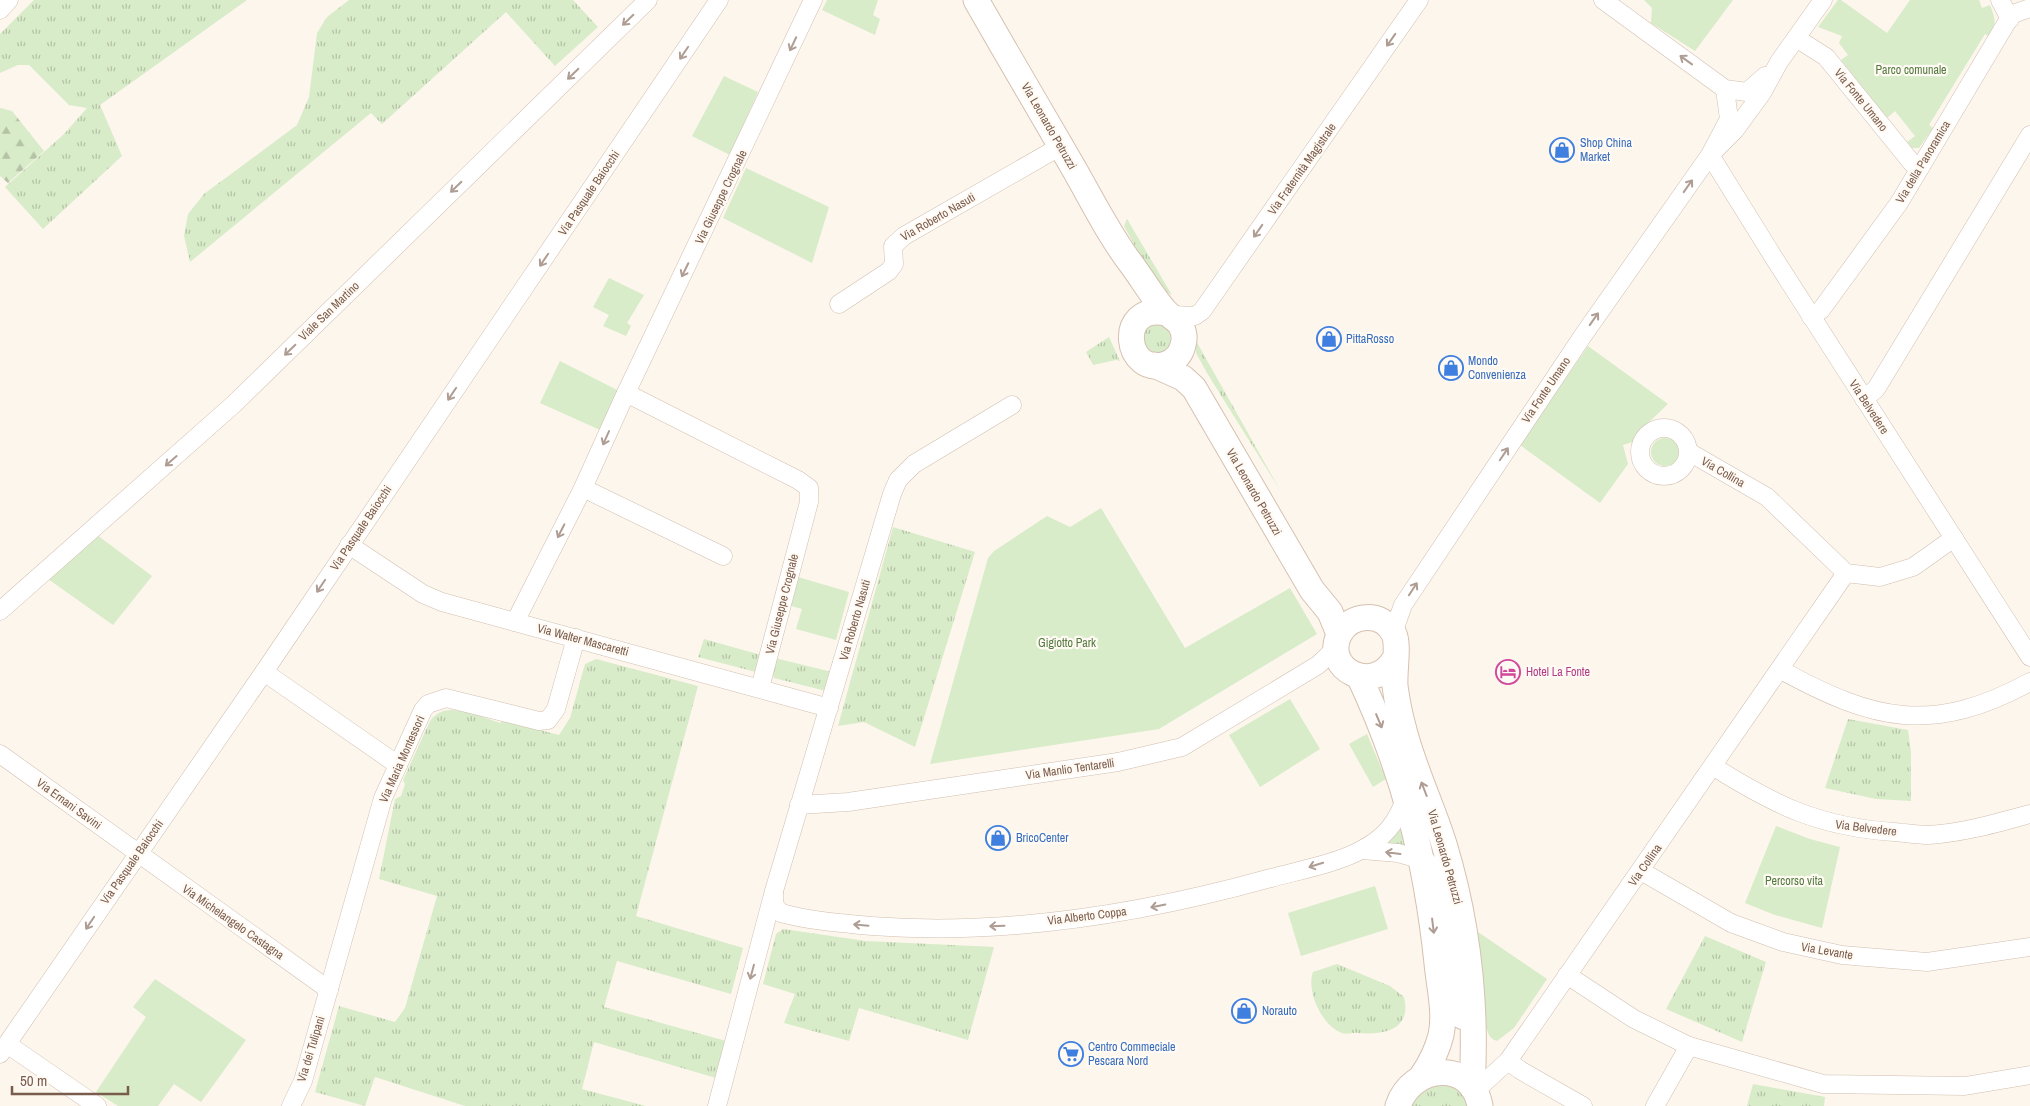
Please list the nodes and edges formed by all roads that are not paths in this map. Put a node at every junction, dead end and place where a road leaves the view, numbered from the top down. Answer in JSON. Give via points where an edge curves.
{"nodes":[{"id":1,"x":10,"y":0,"type":"edge"},
{"id":2,"x":648,"y":0,"type":"edge"},
{"id":3,"x":813,"y":0,"type":"edge"},
{"id":4,"x":976,"y":0,"type":"edge"},
{"id":5,"x":1419,"y":0,"type":"edge"},
{"id":6,"x":1604,"y":0,"type":"edge"},
{"id":7,"x":1823,"y":0,"type":"edge"},
{"id":8,"x":2000,"y":0,"type":"edge"},
{"id":9,"x":715,"y":6,"type":"edge"},
{"id":10,"x":2030,"y":8,"type":"edge"},
{"id":11,"x":0,"y":10,"type":"edge"},
{"id":12,"x":2010,"y":19,"type":"junction"},
{"id":13,"x":1796,"y":38,"type":"junction"},
{"id":14,"x":1779,"y":62,"type":"junction"},
{"id":15,"x":1725,"y":89,"type":"junction"},
{"id":16,"x":2030,"y":135,"type":"edge"},
{"id":17,"x":1061,"y":146,"type":"junction"},
{"id":18,"x":1710,"y":154,"type":"junction"},
{"id":19,"x":1920,"y":168,"type":"junction"},
{"id":20,"x":1122,"y":252,"type":"junction"},
{"id":21,"x":839,"y":304,"type":"dead end"},
{"id":22,"x":1169,"y":314,"type":"junction"},
{"id":23,"x":1811,"y":317,"type":"junction"},
{"id":24,"x":1137,"y":321,"type":"junction"},
{"id":25,"x":1183,"y":345,"type":"junction"},
{"id":26,"x":1154,"y":365,"type":"junction"},
{"id":27,"x":626,"y":393,"type":"junction"},
{"id":28,"x":1864,"y":399,"type":"junction"},
{"id":29,"x":1012,"y":405,"type":"dead end"},
{"id":30,"x":1689,"y":452,"type":"dead end"},
{"id":31,"x":584,"y":488,"type":"junction"},
{"id":32,"x":1954,"y":538,"type":"junction"},
{"id":33,"x":349,"y":545,"type":"junction"},
{"id":34,"x":723,"y":556,"type":"dead end"},
{"id":35,"x":1846,"y":573,"type":"junction"},
{"id":36,"x":0,"y":611,"type":"edge"},
{"id":37,"x":1358,"y":618,"type":"junction"},
{"id":38,"x":514,"y":622,"type":"junction"},
{"id":39,"x":1394,"y":633,"type":"junction"},
{"id":40,"x":576,"y":638,"type":"junction"},
{"id":41,"x":1344,"y":656,"type":"junction"},
{"id":42,"x":2030,"y":657,"type":"edge"},
{"id":43,"x":1394,"y":660,"type":"junction"},
{"id":44,"x":1781,"y":670,"type":"junction"},
{"id":45,"x":264,"y":672,"type":"junction"},
{"id":46,"x":2030,"y":682,"type":"edge"},
{"id":47,"x":760,"y":688,"type":"junction"},
{"id":48,"x":829,"y":708,"type":"junction"},
{"id":49,"x":0,"y":754,"type":"edge"},
{"id":50,"x":398,"y":765,"type":"junction"},
{"id":51,"x":1714,"y":767,"type":"junction"},
{"id":52,"x":1406,"y":795,"type":"junction"},
{"id":53,"x":799,"y":805,"type":"junction"},
{"id":54,"x":2030,"y":814,"type":"edge"},
{"id":55,"x":1362,"y":850,"type":"junction"},
{"id":56,"x":138,"y":854,"type":"junction"},
{"id":57,"x":1423,"y":860,"type":"junction"},
{"id":58,"x":1641,"y":870,"type":"junction"},
{"id":59,"x":774,"y":891,"type":"junction"},
{"id":60,"x":804,"y":919,"type":"junction"},
{"id":61,"x":760,"y":942,"type":"junction"},
{"id":62,"x":2030,"y":947,"type":"edge"},
{"id":63,"x":1567,"y":974,"type":"junction"},
{"id":64,"x":329,"y":990,"type":"junction"},
{"id":65,"x":1689,"y":1046,"type":"junction"},
{"id":66,"x":3,"y":1049,"type":"edge"},
{"id":67,"x":1474,"y":1058,"type":"junction"},
{"id":68,"x":1505,"y":1064,"type":"junction"},
{"id":69,"x":2030,"y":1075,"type":"edge"},
{"id":70,"x":1422,"y":1076,"type":"junction"},
{"id":71,"x":1478,"y":1098,"type":"edge"},
{"id":72,"x":97,"y":1106,"type":"edge"},
{"id":73,"x":290,"y":1106,"type":"edge"},
{"id":74,"x":717,"y":1106,"type":"edge"},
{"id":75,"x":1398,"y":1106,"type":"edge"},
{"id":76,"x":1583,"y":1106,"type":"edge"},
{"id":77,"x":1655,"y":1106,"type":"edge"}],
"edges":[{"from":1,"to":11,"type":"street"},
{"from":2,"to":36,"type":"street","name":"Viale San Martino","one_way":true,"via":[[234,404]]},
{"from":3,"to":27,"type":"street","name":"Via Giuseppe Crognale","one_way":true},
{"from":4,"to":17,"type":"main road","name":"Via Leonardo Petruzzi"},
{"from":5,"to":22,"type":"street","name":"Via Fraternità Magistrale","one_way":true,"via":[[1202,311],[1195,316]]},
{"from":15,"to":6,"type":"street","one_way":true},
{"from":7,"to":13,"type":"street","name":"Via Fonte Umano"},
{"from":8,"to":12,"type":"street"},
{"from":9,"to":33,"type":"street","name":"Via Pasquale Baiocchi","one_way":true},
{"from":10,"to":12,"type":"street","via":[[2013,14]]},
{"from":12,"to":19,"type":"street","name":"Via della Panoramica"},
{"from":13,"to":14,"type":"street","name":"Via Fonte Umano"},
{"from":13,"to":19,"type":"street","name":"Via Fonte Umano","via":[[1826,57],[1912,163]]},
{"from":14,"to":15,"type":"street","name":"Via Fonte Umano","via":[[1747,92]]},
{"from":14,"to":18,"type":"street","name":"Via Fonte Umano","via":[[1735,130]]},
{"from":15,"to":18,"type":"street","name":"Via Fonte Umano","via":[[1729,119]]},
{"from":16,"to":28,"type":"street","via":[[1876,389]]},
{"from":17,"to":20,"type":"main road","name":"Via Leonardo Petruzzi"},
{"from":17,"to":21,"type":"street","name":"Via Roberto Nasuti","via":[[904,236],[892,246],[894,264],[890,271]]},
{"from":18,"to":23,"type":"street","name":"Via Belvedere"},
{"from":39,"to":18,"type":"street","name":"Via Fonte Umano","one_way":true,"via":[[1399,613],[1417,582],[1586,330]]},
{"from":19,"to":23,"type":"street","name":"Via della Panoramica","via":[[1899,203],[1821,310]]},
{"from":20,"to":22,"type":"main road","name":"Via Leonardo Petruzzi"},
{"from":20,"to":24,"type":"main road","name":"Via Leonardo Petruzzi","via":[[1139,295]]},
{"from":22,"to":24,"type":"main road","via":[[1150,312]]},
{"from":22,"to":25,"type":"main road","via":[[1182,329]]},
{"from":23,"to":28,"type":"street","name":"Via Belvedere"},
{"from":24,"to":26,"type":"main road","via":[[1130,339],[1132,348],[1137,356]]},
{"from":25,"to":26,"type":"main road","via":[[1169,363]]},
{"from":25,"to":37,"type":"main road","name":"Via Leonardo Petruzzi","via":[[1323,585]]},
{"from":26,"to":41,"type":"main road","name":"Via Leonardo Petruzzi","via":[[1183,378],[1194,388],[1312,590],[1330,612]]},
{"from":27,"to":31,"type":"street","name":"Via Giuseppe Crognale","one_way":true},
{"from":27,"to":47,"type":"street","name":"Via Giuseppe Crognale","via":[[809,488],[809,502]]},
{"from":28,"to":32,"type":"street","name":"Via Belvedere"},
{"from":29,"to":48,"type":"street","name":"Via Roberto Nasuti","via":[[914,464],[898,480]]},
{"from":30,"to":35,"type":"street","name":"Via Collina","via":[[1767,497]]},
{"from":31,"to":34,"type":"street"},
{"from":31,"to":38,"type":"street","name":"Via Giuseppe Crognale","one_way":true},
{"from":32,"to":35,"type":"street","via":[[1913,566],[1880,577]]},
{"from":32,"to":42,"type":"street","name":"Via Belvedere"},
{"from":33,"to":38,"type":"street","name":"Via Walter Mascaretti","via":[[428,597]]},
{"from":33,"to":45,"type":"street","name":"Via Pasquale Baiocchi","one_way":true},
{"from":35,"to":44,"type":"street","name":"Via Collina"},
{"from":37,"to":39,"type":"main road","via":[[1378,619]]},
{"from":37,"to":41,"type":"main road","via":[[1347,624]]},
{"from":38,"to":40,"type":"street","name":"Via Walter Mascaretti"},
{"from":39,"to":43,"type":"main road"},
{"from":40,"to":47,"type":"street","name":"Via Walter Mascaretti"},
{"from":40,"to":50,"type":"street","name":"Via Maria Montessori","via":[[556,710],[548,720],[540,721],[446,698],[436,700],[423,710]]},
{"from":41,"to":43,"type":"main road","via":[[1377,676]]},
{"from":41,"to":52,"type":"main road","name":"Via Leonardo Petruzzi","one_way":true,"via":[[1382,729]]},
{"from":41,"to":53,"type":"street","name":"Via Manlio Tentarelli","via":[[1318,665],[1182,747],[1108,764],[848,802]]},
{"from":67,"to":43,"type":"main road","name":"Via Leonardo Petruzzi","one_way":true,"via":[[1470,970],[1460,904],[1444,844],[1404,730],[1398,707]]},
{"from":44,"to":46,"type":"street","via":[[1819,691],[1852,704],[1903,716],[1942,715],[1980,706]]},
{"from":44,"to":51,"type":"street","name":"Via Collina"},
{"from":45,"to":50,"type":"street"},
{"from":45,"to":56,"type":"street","name":"Via Pasquale Baiocchi"},
{"from":47,"to":48,"type":"street","name":"Via Walter Mascaretti"},
{"from":48,"to":53,"type":"street","name":"Via Roberto Nasuti"},
{"from":49,"to":56,"type":"street","name":"Via Ernani Savini"},
{"from":50,"to":64,"type":"street","name":"Via Maria Montessori","via":[[383,798]]},
{"from":51,"to":54,"type":"street","name":"Via Belvedere","via":[[1743,786],[1792,810],[1829,824],[1867,830],[1928,835],[1981,827]]},
{"from":51,"to":58,"type":"street","name":"Via Collina"},
{"from":52,"to":55,"type":"street","name":"Via Alberto Coppa","via":[[1393,825]]},
{"from":52,"to":57,"type":"main road","name":"Via Leonardo Petruzzi"},
{"from":53,"to":59,"type":"street","name":"Via Roberto Nasuti"},
{"from":57,"to":55,"type":"street","name":"Via Alberto Coppa","one_way":true,"via":[[1398,853]]},
{"from":55,"to":60,"type":"street","name":"Via Alberto Coppa","one_way":true,"via":[[1295,872],[1196,898],[1148,908],[1013,926],[910,929]]},
{"from":56,"to":64,"type":"street","name":"Via Michelangelo Castagna"},
{"from":56,"to":66,"type":"street","name":"Via Pasquale Baiocchi","one_way":true},
{"from":57,"to":67,"type":"street","name":"Via Leonardo Petruzzi","via":[[1437,880],[1446,906],[1465,1044]]},
{"from":57,"to":70,"type":"main road","name":"Via Leonardo Petruzzi","one_way":true,"via":[[1442,1016],[1435,1055]]},
{"from":58,"to":62,"type":"street","name":"Via Levante","via":[[1731,923],[1783,942],[1842,955],[1926,962]]},
{"from":58,"to":63,"type":"street","name":"Via Collina"},
{"from":59,"to":60,"type":"street","name":"Via Alberto Coppa","via":[[774,905],[781,913]]},
{"from":59,"to":61,"type":"street","name":"Via Alberto Coppa"},
{"from":60,"to":61,"type":"street","name":"Via Alberto Coppa","via":[[782,921],[771,928]]},
{"from":61,"to":74,"type":"street","name":"Via Alberto Coppa","one_way":true},
{"from":63,"to":65,"type":"street","via":[[1634,1019]]},
{"from":63,"to":68,"type":"street","name":"Via Collina"},
{"from":64,"to":73,"type":"street","name":"Via dei Tulipani","via":[[303,1081]]},
{"from":65,"to":69,"type":"street","via":[[1823,1084],[1965,1086]]},
{"from":65,"to":77,"type":"street"},
{"from":66,"to":72,"type":"street"},
{"from":67,"to":68,"type":"street","via":[[1487,1067]]},
{"from":67,"to":71,"type":"main road","name":"Via Leonardo Petruzzi"},
{"from":68,"to":71,"type":"street","name":"Via Collina"},
{"from":68,"to":76,"type":"street"},
{"from":70,"to":71,"type":"main road","via":[[1450,1073],[1460,1077]]},
{"from":70,"to":75,"type":"main road","name":"Via Leonardo Petruzzi","via":[[1407,1087]]}]}
